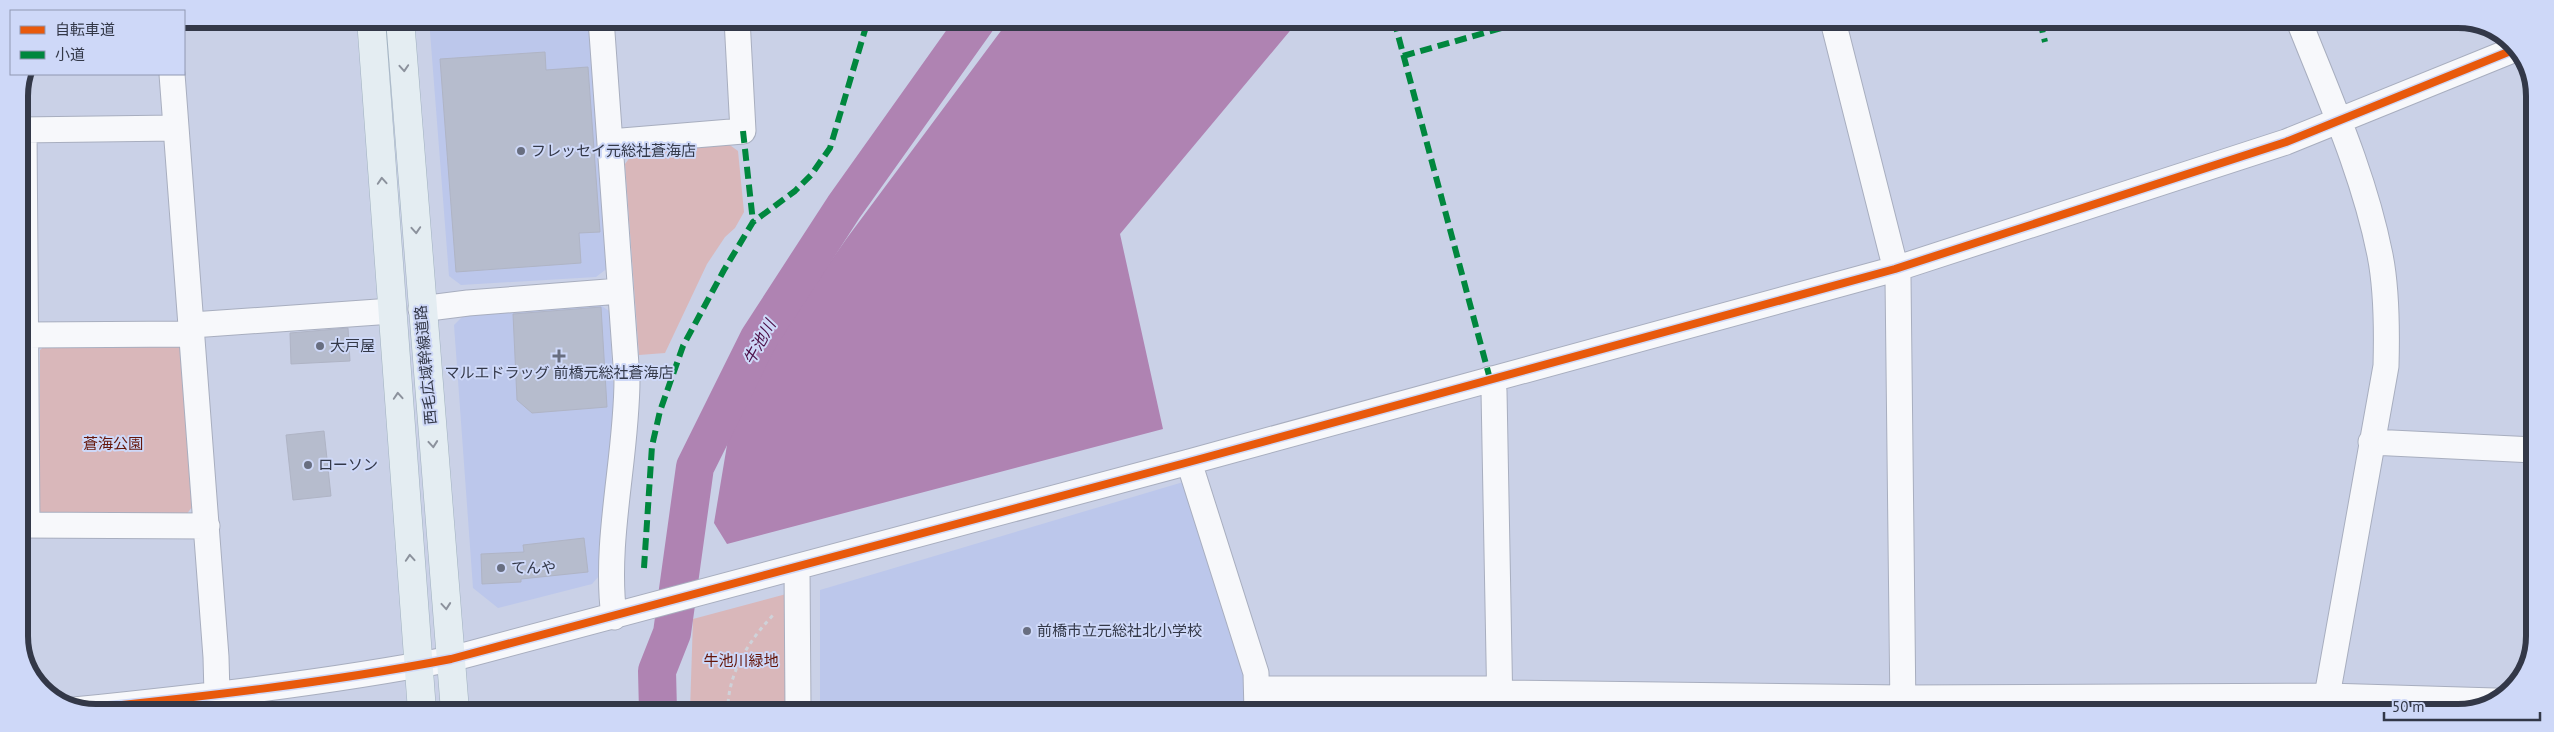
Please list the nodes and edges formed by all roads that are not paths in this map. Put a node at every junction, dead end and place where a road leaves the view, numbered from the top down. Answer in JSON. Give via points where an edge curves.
{"nodes":[{"id":1,"x":371,"y":27,"type":"edge"},
{"id":2,"x":401,"y":27,"type":"edge"},
{"id":3,"x":602,"y":27,"type":"edge"},
{"id":4,"x":737,"y":27,"type":"edge"},
{"id":5,"x":1835,"y":27,"type":"edge"},
{"id":6,"x":2300,"y":27,"type":"edge"},
{"id":7,"x":2510,"y":51,"type":"edge"},
{"id":8,"x":172,"y":75,"type":"edge"},
{"id":9,"x":2339,"y":120,"type":"junction"},
{"id":10,"x":176,"y":128,"type":"junction"},
{"id":11,"x":27,"y":130,"type":"edge"},
{"id":12,"x":610,"y":142,"type":"junction"},
{"id":13,"x":1895,"y":269,"type":"junction"},
{"id":14,"x":620,"y":291,"type":"junction"},
{"id":15,"x":422,"y":309,"type":"junction"},
{"id":16,"x":392,"y":311,"type":"junction"},
{"id":17,"x":192,"y":329,"type":"junction"},
{"id":18,"x":27,"y":335,"type":"edge"},
{"id":19,"x":1490,"y":379,"type":"junction"},
{"id":20,"x":2372,"y":442,"type":"junction"},
{"id":21,"x":2526,"y":450,"type":"edge"},
{"id":22,"x":1189,"y":462,"type":"junction"},
{"id":23,"x":28,"y":525,"type":"edge"},
{"id":24,"x":207,"y":526,"type":"junction"},
{"id":25,"x":797,"y":567,"type":"junction"},
{"id":26,"x":614,"y":617,"type":"junction"},
{"id":27,"x":451,"y":659,"type":"junction"},
{"id":28,"x":418,"y":665,"type":"junction"},
{"id":29,"x":217,"y":694,"type":"junction"},
{"id":30,"x":1257,"y":701,"type":"edge"},
{"id":31,"x":1500,"y":701,"type":"edge"},
{"id":32,"x":2480,"y":701,"type":"edge"},
{"id":33,"x":192,"y":704,"type":"edge"},
{"id":34,"x":421,"y":704,"type":"edge"},
{"id":35,"x":454,"y":704,"type":"edge"},
{"id":36,"x":798,"y":704,"type":"edge"},
{"id":37,"x":1870,"y":704,"type":"edge"},
{"id":38,"x":1903,"y":704,"type":"edge"},
{"id":39,"x":2327,"y":704,"type":"edge"}],
"edges":[{"from":16,"to":1,"type":"main road","name":"西毛広域幹線道路","one_way":true},
{"from":2,"to":15,"type":"main road","name":"西毛広域幹線道路","one_way":true},
{"from":3,"to":12,"type":"street"},
{"from":4,"to":12,"type":"street","via":[[743,131]]},
{"from":5,"to":13,"type":"street"},
{"from":6,"to":9,"type":"street"},
{"from":7,"to":9,"type":"street"},
{"from":8,"to":10,"type":"street"},
{"from":9,"to":13,"type":"street","via":[[2286,142]]},
{"from":9,"to":20,"type":"street","via":[[2369,210],[2382,269],[2386,366]]},
{"from":10,"to":11,"type":"street"},
{"from":10,"to":17,"type":"street"},
{"from":12,"to":14,"type":"street"},
{"from":13,"to":19,"type":"street"},
{"from":13,"to":38,"type":"street","via":[[1898,278]]},
{"from":14,"to":15,"type":"street"},
{"from":14,"to":26,"type":"street","via":[[628,400],[611,578]]},
{"from":15,"to":27,"type":"main road","name":"西毛広域幹線道路","one_way":true},
{"from":16,"to":17,"type":"street"},
{"from":28,"to":16,"type":"main road","name":"西毛広域幹線道路","one_way":true},
{"from":17,"to":18,"type":"street"},
{"from":17,"to":24,"type":"street"},
{"from":19,"to":22,"type":"street"},
{"from":19,"to":31,"type":"street","via":[[1494,391]]},
{"from":20,"to":21,"type":"street"},
{"from":20,"to":39,"type":"street"},
{"from":22,"to":25,"type":"street"},
{"from":22,"to":30,"type":"street","via":[[1256,673]]},
{"from":23,"to":24,"type":"street"},
{"from":24,"to":29,"type":"street"},
{"from":25,"to":26,"type":"street"},
{"from":25,"to":36,"type":"street"},
{"from":26,"to":27,"type":"street"},
{"from":27,"to":28,"type":"street"},
{"from":27,"to":35,"type":"main road","name":"西毛広域幹線道路"},
{"from":28,"to":29,"type":"street"},
{"from":28,"to":34,"type":"main road","name":"西毛広域幹線道路"},
{"from":29,"to":33,"type":"street"},
{"from":30,"to":31,"type":"street"},
{"from":31,"to":37,"type":"street","via":[[1509,693]]},
{"from":32,"to":39,"type":"street"}]}
